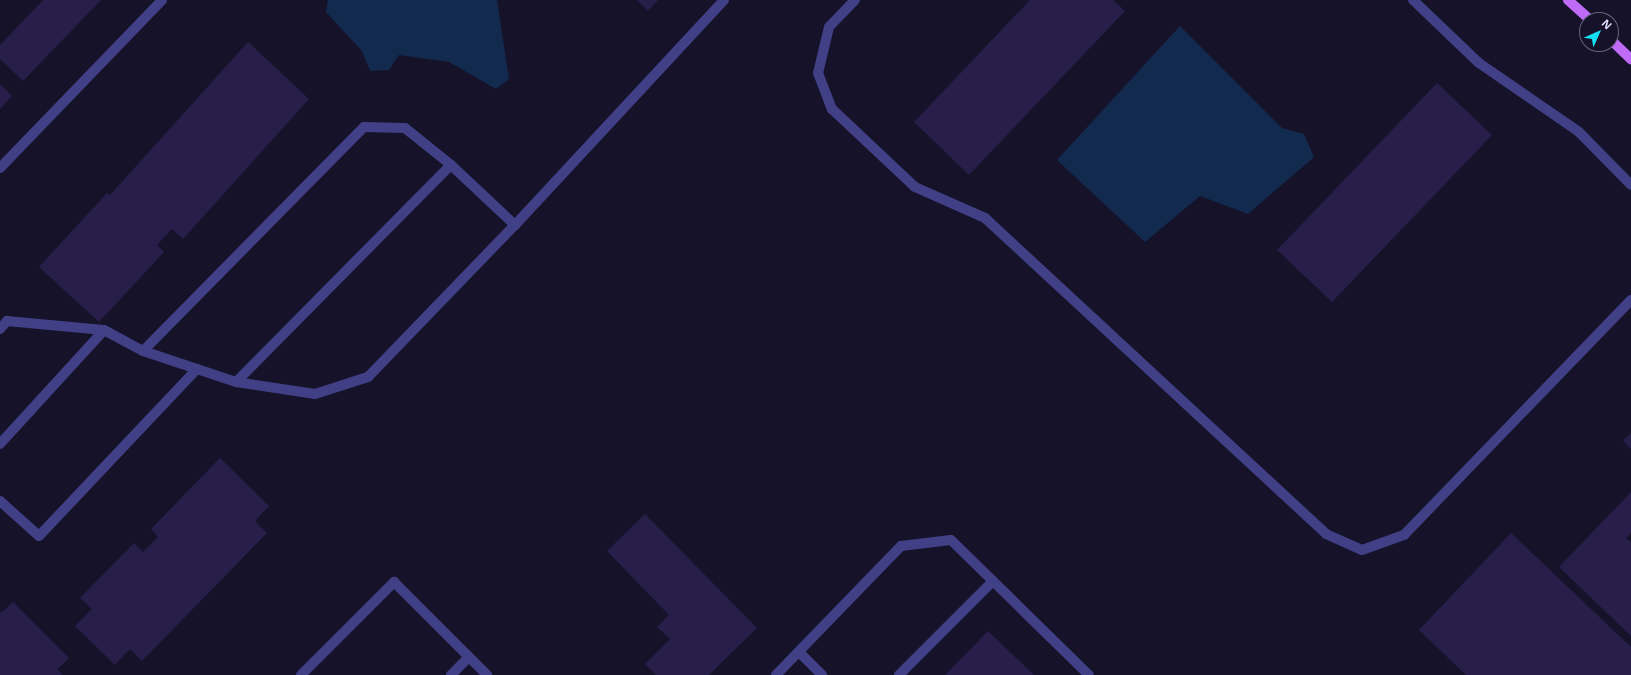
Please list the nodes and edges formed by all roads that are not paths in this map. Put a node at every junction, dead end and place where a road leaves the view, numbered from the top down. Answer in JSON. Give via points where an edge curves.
{"nodes":[{"id":1,"x":162,"y":0,"type":"edge"},
{"id":2,"x":724,"y":0,"type":"edge"},
{"id":3,"x":855,"y":0,"type":"edge"},
{"id":4,"x":1413,"y":0,"type":"edge"},
{"id":5,"x":1568,"y":0,"type":"edge"},
{"id":6,"x":1581,"y":12,"type":"edge"},
{"id":7,"x":1619,"y":47,"type":"edge"},
{"id":8,"x":1631,"y":58,"type":"edge"},
{"id":9,"x":451,"y":165,"type":"junction"},
{"id":10,"x":0,"y":168,"type":"edge"},
{"id":11,"x":1631,"y":185,"type":"edge"},
{"id":12,"x":515,"y":225,"type":"junction"},
{"id":13,"x":1631,"y":300,"type":"edge"},
{"id":14,"x":0,"y":329,"type":"edge"},
{"id":15,"x":104,"y":330,"type":"junction"},
{"id":16,"x":143,"y":351,"type":"junction"},
{"id":17,"x":197,"y":369,"type":"junction"},
{"id":18,"x":236,"y":382,"type":"junction"},
{"id":19,"x":0,"y":444,"type":"edge"},
{"id":20,"x":0,"y":502,"type":"edge"},
{"id":21,"x":993,"y":581,"type":"junction"},
{"id":22,"x":799,"y":652,"type":"junction"},
{"id":23,"x":469,"y":657,"type":"junction"},
{"id":24,"x":301,"y":675,"type":"edge"},
{"id":25,"x":451,"y":675,"type":"edge"},
{"id":26,"x":487,"y":675,"type":"edge"},
{"id":27,"x":776,"y":675,"type":"edge"},
{"id":28,"x":822,"y":675,"type":"edge"},
{"id":29,"x":899,"y":675,"type":"edge"},
{"id":30,"x":1089,"y":675,"type":"edge"}],
"edges":[{"from":1,"to":10,"type":"lane"},
{"from":2,"to":12,"type":"lane"},
{"from":3,"to":13,"type":"lane","via":[[829,28],[818,73],[832,109],[915,186],[985,218],[1326,534],[1362,550],[1404,535]]},
{"from":4,"to":11,"type":"lane","via":[[1479,62],[1579,132]]},
{"from":5,"to":6,"type":"main road"},
{"from":7,"to":8,"type":"main road"},
{"from":9,"to":12,"type":"lane"},
{"from":9,"to":16,"type":"lane","via":[[405,128],[364,127]]},
{"from":9,"to":18,"type":"lane"},
{"from":12,"to":18,"type":"lane","via":[[368,377],[315,394]]},
{"from":14,"to":15,"type":"lane","via":[[7,321]]},
{"from":15,"to":16,"type":"lane"},
{"from":15,"to":19,"type":"lane"},
{"from":16,"to":17,"type":"lane"},
{"from":17,"to":18,"type":"lane"},
{"from":17,"to":20,"type":"lane","via":[[39,536]]},
{"from":21,"to":22,"type":"lane","via":[[951,540],[901,546]]},
{"from":21,"to":29,"type":"lane"},
{"from":21,"to":30,"type":"lane"},
{"from":22,"to":27,"type":"lane"},
{"from":22,"to":28,"type":"lane"},
{"from":23,"to":24,"type":"lane","via":[[394,582]]},
{"from":23,"to":25,"type":"lane"},
{"from":23,"to":26,"type":"lane"}]}
